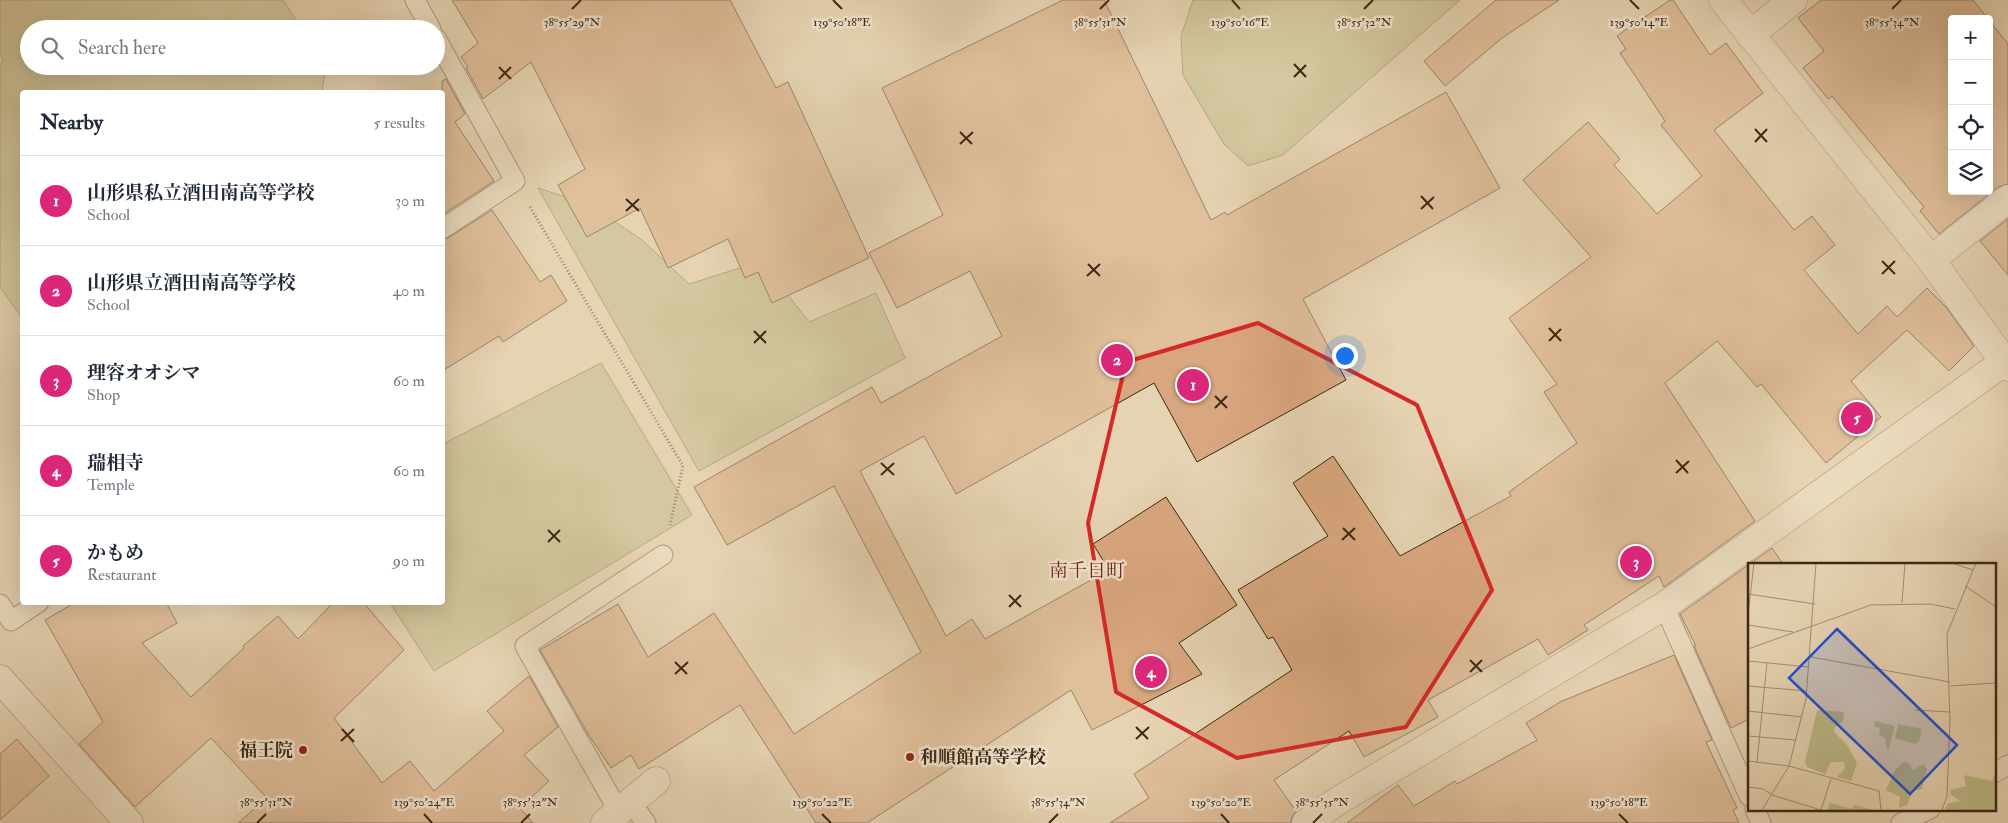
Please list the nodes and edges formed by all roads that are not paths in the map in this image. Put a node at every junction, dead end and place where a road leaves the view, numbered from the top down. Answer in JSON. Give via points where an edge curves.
{"nodes":[{"id":1,"x":415,"y":0,"type":"edge"},
{"id":2,"x":1723,"y":0,"type":"edge"},
{"id":3,"x":1793,"y":0,"type":"edge"},
{"id":4,"x":426,"y":20,"type":"edge"},
{"id":5,"x":1750,"y":34,"type":"junction"},
{"id":6,"x":445,"y":54,"type":"edge"},
{"id":7,"x":2008,"y":199,"type":"edge"},
{"id":8,"x":445,"y":227,"type":"edge"},
{"id":9,"x":1931,"y":260,"type":"junction"},
{"id":10,"x":2006,"y":365,"type":"edge"},
{"id":11,"x":663,"y":555,"type":"road end"},
{"id":12,"x":0,"y":604,"type":"edge"},
{"id":13,"x":34,"y":605,"type":"edge"},
{"id":14,"x":1664,"y":606,"type":"junction"},
{"id":15,"x":0,"y":680,"type":"edge"},
{"id":16,"x":2008,"y":764,"type":"edge"},
{"id":17,"x":1996,"y":772,"type":"edge"},
{"id":18,"x":656,"y":781,"type":"dead end"},
{"id":19,"x":1748,"y":794,"type":"edge"},
{"id":20,"x":1755,"y":810,"type":"edge"},
{"id":21,"x":1928,"y":810,"type":"edge"},
{"id":22,"x":618,"y":812,"type":"edge"},
{"id":23,"x":129,"y":823,"type":"edge"},
{"id":24,"x":646,"y":823,"type":"edge"},
{"id":25,"x":1306,"y":823,"type":"edge"},
{"id":26,"x":1761,"y":823,"type":"edge"},
{"id":27,"x":1901,"y":823,"type":"edge"}],
"edges":[{"from":1,"to":4,"type":"lane"},
{"from":2,"to":5,"type":"street"},
{"from":3,"to":5,"type":"street"},
{"from":5,"to":9,"type":"street"},
{"from":6,"to":8,"type":"lane","via":[[515,181]]},
{"from":7,"to":9,"type":"street"},
{"from":9,"to":10,"type":"street"},
{"from":10,"to":14,"type":"street"},
{"from":11,"to":22,"type":"lane","via":[[525,646]]},
{"from":12,"to":13,"type":"lane","via":[[11,621]]},
{"from":14,"to":19,"type":"lane"},
{"from":14,"to":25,"type":"street"},
{"from":15,"to":23,"type":"street"},
{"from":16,"to":17,"type":"lane"},
{"from":18,"to":22,"type":"street"},
{"from":20,"to":26,"type":"lane"},
{"from":21,"to":27,"type":"lane"},
{"from":22,"to":24,"type":"lane"}]}
